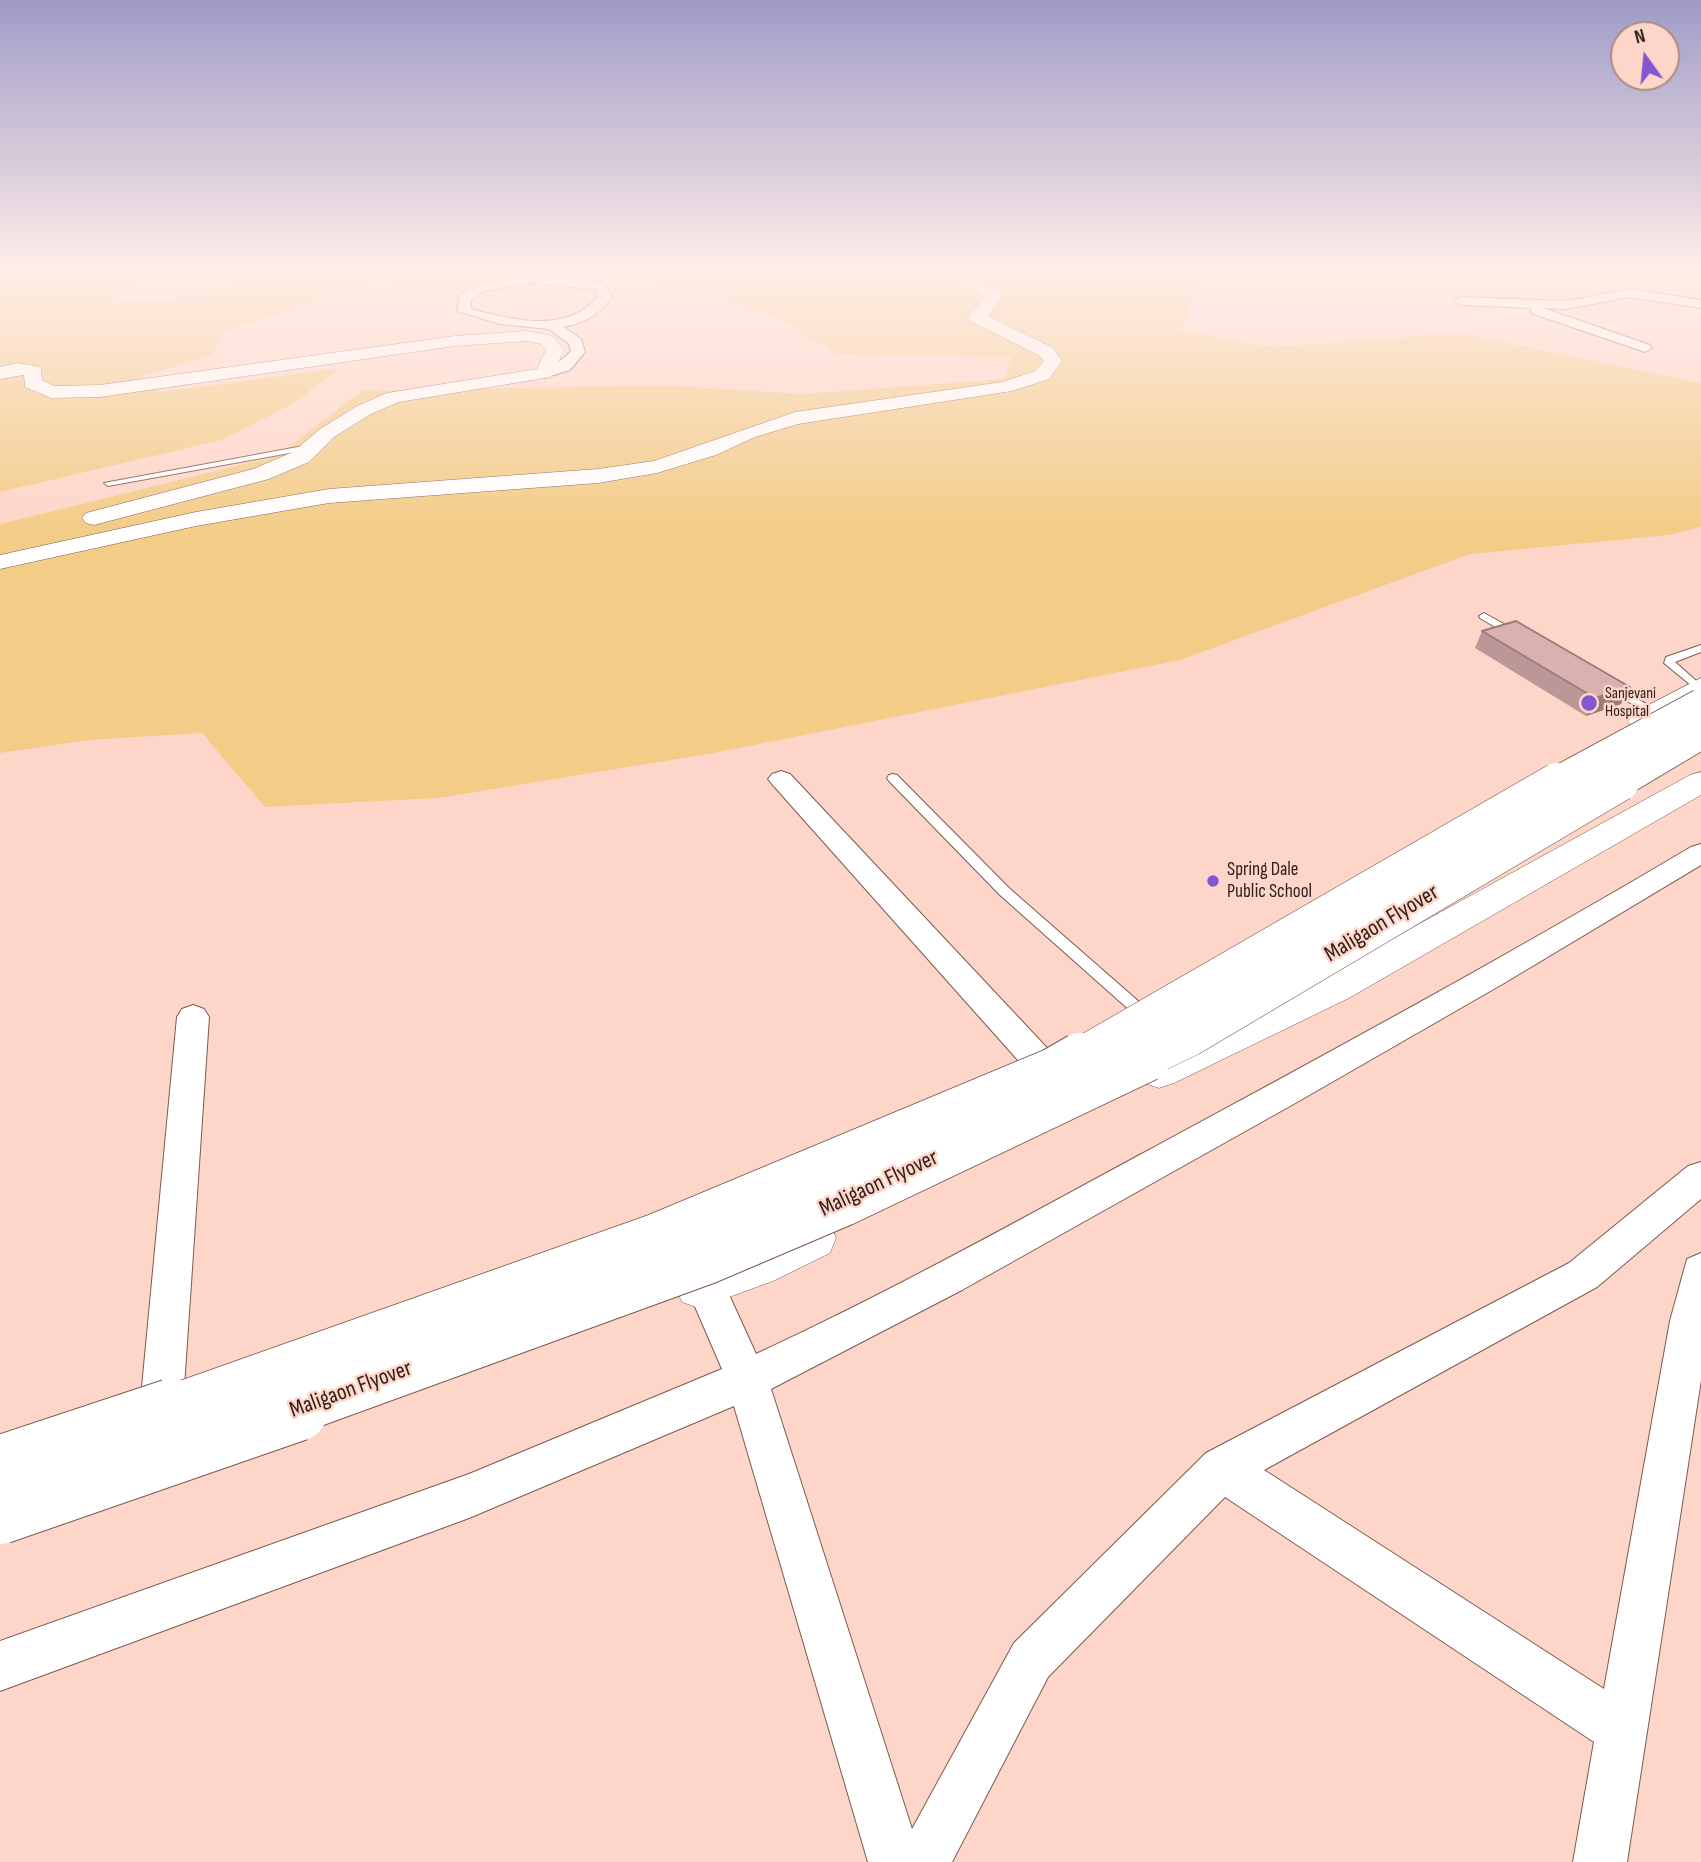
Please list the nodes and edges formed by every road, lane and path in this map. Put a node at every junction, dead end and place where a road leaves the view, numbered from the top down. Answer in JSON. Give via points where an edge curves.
{"nodes":[{"id":1,"x":336,"y":357,"type":"edge"},
{"id":2,"x":552,"y":357,"type":"edge"},
{"id":3,"x":574,"y":357,"type":"edge"},
{"id":4,"x":1050,"y":357,"type":"edge"},
{"id":5,"x":0,"y":373,"type":"edge"},
{"id":6,"x":544,"y":373,"type":"junction"},
{"id":7,"x":314,"y":446,"type":"junction"},
{"id":8,"x":108,"y":483,"type":"dead end"},
{"id":9,"x":0,"y":544,"type":"edge"},
{"id":10,"x":0,"y":562,"type":"edge"},
{"id":11,"x":1483,"y":616,"type":"dead end"},
{"id":12,"x":1530,"y":642,"type":"edge"},
{"id":13,"x":1599,"y":681,"type":"edge"},
{"id":14,"x":1700,"y":682,"type":"edge"},
{"id":15,"x":1655,"y":713,"type":"junction"},
{"id":16,"x":1701,"y":734,"type":"edge"},
{"id":17,"x":893,"y":778,"type":"dead end"},
{"id":18,"x":781,"y":779,"type":"dead end"},
{"id":19,"x":1701,"y":782,"type":"edge"},
{"id":20,"x":1701,"y":853,"type":"edge"},
{"id":21,"x":1140,"y":1011,"type":"junction"},
{"id":22,"x":193,"y":1017,"type":"dead end"},
{"id":23,"x":1036,"y":1058,"type":"junction"},
{"id":24,"x":1701,"y":1177,"type":"edge"},
{"id":25,"x":675,"y":1216,"type":"junction"},
{"id":26,"x":1701,"y":1271,"type":"edge"},
{"id":27,"x":705,"y":1284,"type":"junction"},
{"id":28,"x":1695,"y":1324,"type":"edge"},
{"id":29,"x":747,"y":1380,"type":"junction"},
{"id":30,"x":163,"y":1387,"type":"junction"},
{"id":31,"x":0,"y":1442,"type":"edge"},
{"id":32,"x":0,"y":1467,"type":"edge"},
{"id":33,"x":1222,"y":1469,"type":"junction"},
{"id":34,"x":0,"y":1513,"type":"edge"},
{"id":35,"x":0,"y":1537,"type":"edge"},
{"id":36,"x":0,"y":1666,"type":"edge"},
{"id":37,"x":1622,"y":1730,"type":"junction"},
{"id":38,"x":895,"y":1862,"type":"edge"},
{"id":39,"x":923,"y":1862,"type":"edge"},
{"id":40,"x":1600,"y":1862,"type":"edge"}],
"edges":[{"from":1,"to":5,"type":"street","via":[[100,391],[51,392],[32,383],[34,371]]},
{"from":2,"to":6,"type":"street"},
{"from":3,"to":6,"type":"street","via":[[565,367]]},
{"from":4,"to":10,"type":"street","via":[[1053,361],[1042,375],[1005,387],[795,418],[657,467],[585,477],[329,496],[196,519]]},
{"from":6,"to":7,"type":"street","via":[[394,397],[364,410]]},
{"from":7,"to":8,"type":"lane"},
{"from":7,"to":9,"type":"street","via":[[302,457],[261,474]]},
{"from":11,"to":12,"type":"lane"},
{"from":13,"to":15,"type":"lane"},
{"from":14,"to":15,"type":"street"},
{"from":14,"to":32,"type":"main road","name":"Maligaon Flyover","bridge":true,"via":[[1535,794],[1054,1072],[656,1238]]},
{"from":15,"to":21,"type":"street"},
{"from":16,"to":34,"type":"main road","name":"Maligaon Flyover","bridge":true,"via":[[1190,1037],[843,1202],[707,1260]]},
{"from":17,"to":21,"type":"lane","via":[[1005,892]]},
{"from":18,"to":23,"type":"street"},
{"from":19,"to":27,"type":"street","via":[[1335,988],[756,1266]]},
{"from":20,"to":29,"type":"street","via":[[1563,938],[1305,1082],[902,1302]]},
{"from":21,"to":23,"type":"street"},
{"from":22,"to":30,"type":"street"},
{"from":23,"to":25,"type":"street"},
{"from":24,"to":33,"type":"street","via":[[1583,1275]]},
{"from":25,"to":27,"type":"street"},
{"from":25,"to":30,"type":"street"},
{"from":26,"to":28,"type":"street"},
{"from":27,"to":29,"type":"street"},
{"from":27,"to":35,"type":"street"},
{"from":28,"to":37,"type":"street"},
{"from":29,"to":36,"type":"street","via":[[547,1467]]},
{"from":29,"to":38,"type":"street"},
{"from":30,"to":31,"type":"street"},
{"from":33,"to":37,"type":"street"},
{"from":33,"to":39,"type":"street","via":[[1031,1660]]},
{"from":37,"to":40,"type":"street"}]}
